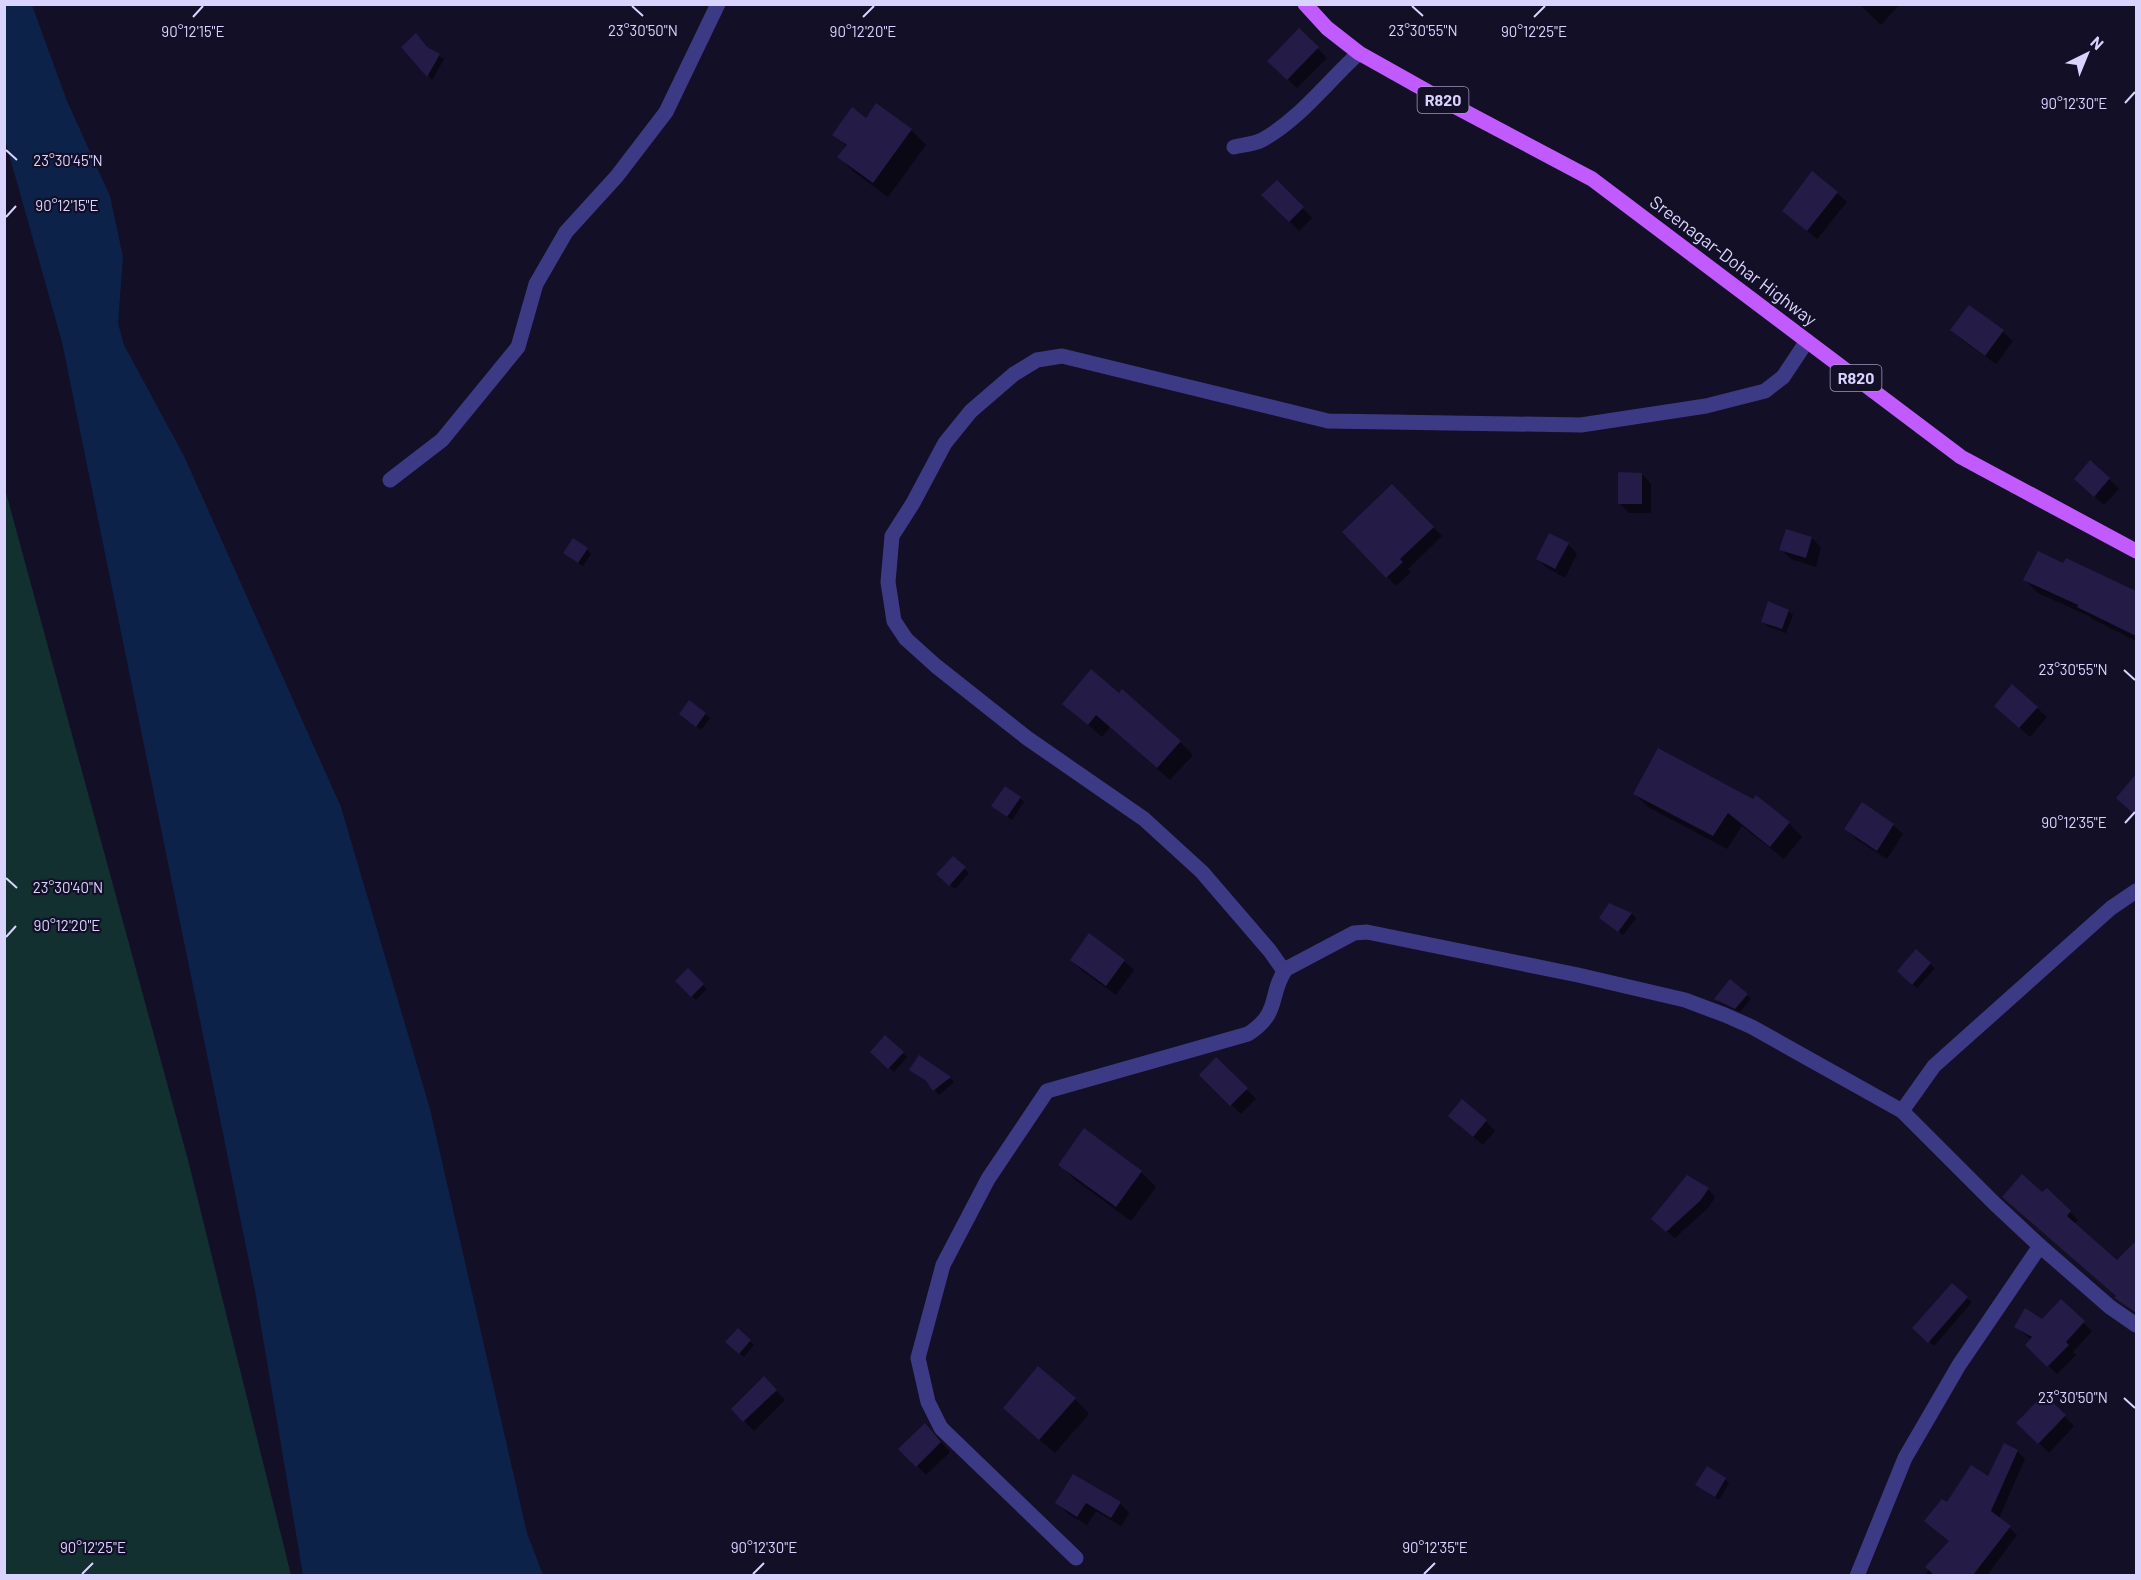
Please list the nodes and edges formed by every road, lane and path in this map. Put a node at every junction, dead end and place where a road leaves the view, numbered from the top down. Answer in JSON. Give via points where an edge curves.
{"nodes":[{"id":1,"x":718,"y":4,"type":"edge"},
{"id":2,"x":1305,"y":4,"type":"edge"},
{"id":3,"x":1359,"y":52,"type":"junction"},
{"id":4,"x":1234,"y":147,"type":"dead end"},
{"id":5,"x":1807,"y":341,"type":"junction"},
{"id":6,"x":390,"y":480,"type":"dead end"},
{"id":7,"x":2136,"y":551,"type":"edge"},
{"id":8,"x":2136,"y":891,"type":"edge"},
{"id":9,"x":1284,"y":971,"type":"junction"},
{"id":10,"x":1902,"y":1111,"type":"junction"},
{"id":11,"x":2040,"y":1246,"type":"junction"},
{"id":12,"x":2136,"y":1324,"type":"edge"},
{"id":13,"x":1076,"y":1558,"type":"dead end"},
{"id":14,"x":1857,"y":1575,"type":"edge"}],
"edges":[{"from":1,"to":6,"type":"street","via":[[666,112],[617,176],[566,232],[537,284],[519,347],[442,440]]},
{"from":2,"to":3,"type":"main road","name":"Sreenagar-Dohar Highway","number":"R820","via":[[1327,28]]},
{"from":3,"to":4,"type":"street","via":[[1287,123],[1260,142]]},
{"from":3,"to":5,"type":"main road","name":"Sreenagar-Dohar Highway","number":"R820","via":[[1592,179]]},
{"from":5,"to":7,"type":"main road","name":"Sreenagar-Dohar Highway","number":"R820","via":[[1961,457]]},
{"from":5,"to":9,"type":"street","via":[[1783,377],[1765,391],[1706,406],[1581,425],[1328,421],[1062,356],[1036,360],[970,411],[945,443],[892,536],[888,582],[894,621],[906,639],[936,666],[1027,738],[1144,819],[1202,872]]},
{"from":8,"to":10,"type":"street","via":[[2111,908],[1934,1066]]},
{"from":9,"to":10,"type":"street","via":[[1354,933],[1367,932],[1578,975],[1685,1000],[1725,1015]]},
{"from":9,"to":13,"type":"street","via":[[1268,1016],[1248,1034],[1047,1091],[988,1179],[944,1265],[918,1358],[928,1402],[941,1428]]},
{"from":10,"to":11,"type":"street"},
{"from":11,"to":12,"type":"street","via":[[2110,1307]]},
{"from":11,"to":14,"type":"street","via":[[1959,1365],[1905,1458]]}]}
